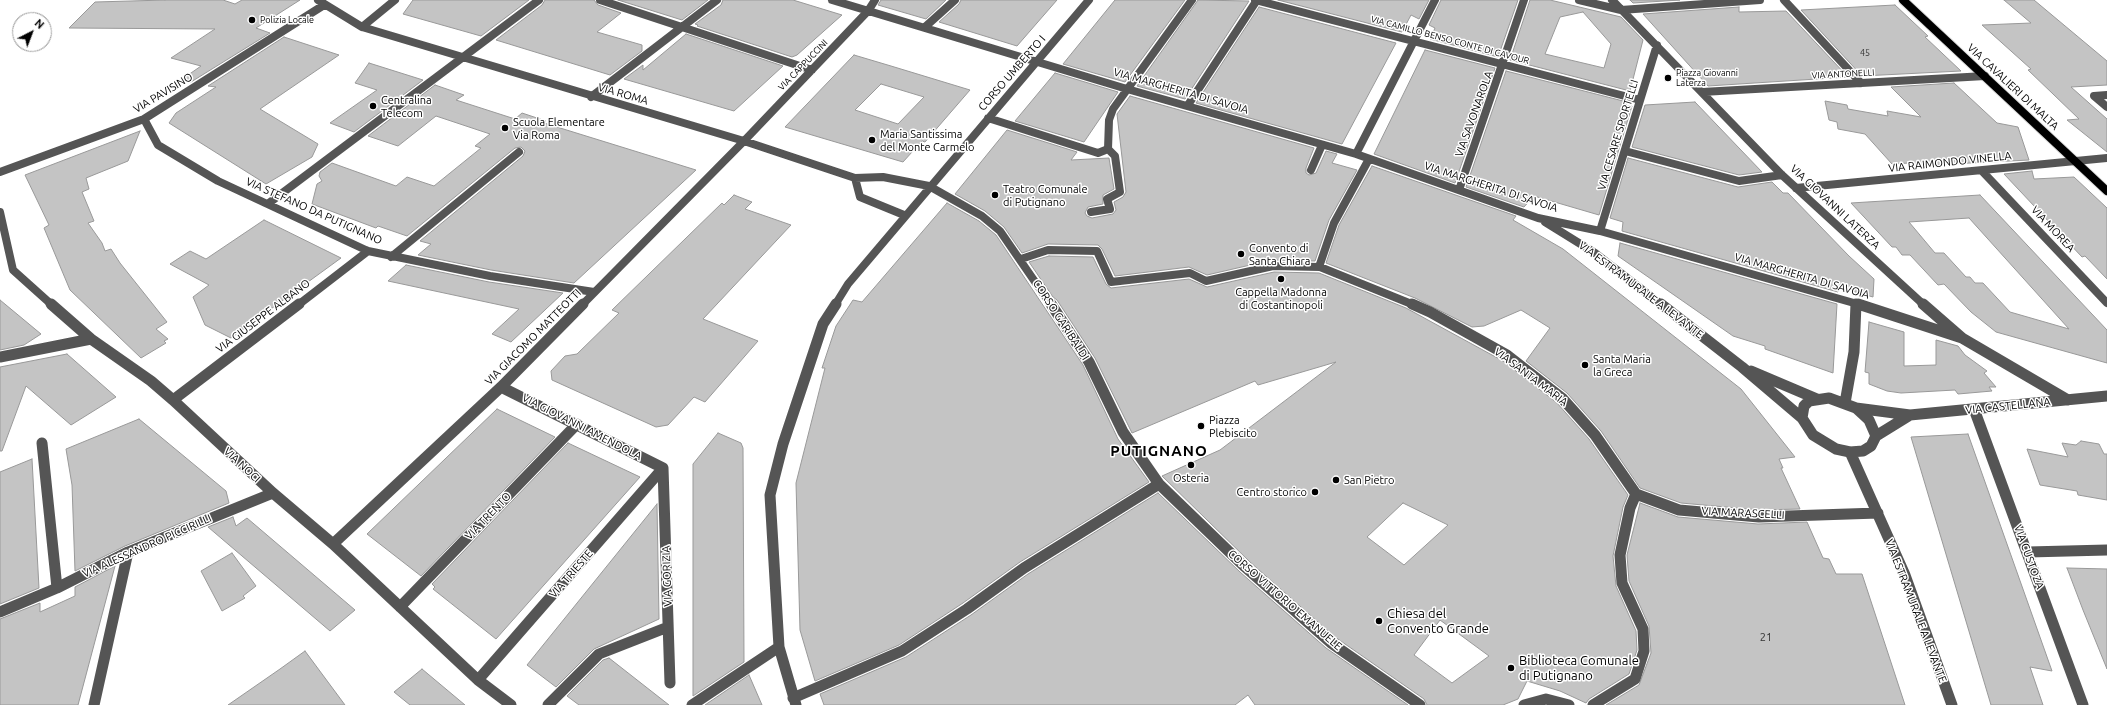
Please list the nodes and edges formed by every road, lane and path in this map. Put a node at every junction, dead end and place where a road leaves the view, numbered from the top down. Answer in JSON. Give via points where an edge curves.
{"nodes":[{"id":1,"x":395,"y":0,"type":"edge"},
{"id":2,"x":539,"y":0,"type":"edge"},
{"id":3,"x":600,"y":0,"type":"edge"},
{"id":4,"x":717,"y":0,"type":"edge"},
{"id":5,"x":832,"y":0,"type":"edge"},
{"id":6,"x":875,"y":0,"type":"edge"},
{"id":7,"x":955,"y":0,"type":"edge"},
{"id":8,"x":1089,"y":0,"type":"edge"},
{"id":9,"x":1192,"y":0,"type":"edge"},
{"id":10,"x":1256,"y":0,"type":"edge"},
{"id":11,"x":1435,"y":0,"type":"edge"},
{"id":12,"x":1524,"y":0,"type":"edge"},
{"id":13,"x":1579,"y":0,"type":"edge"},
{"id":14,"x":1612,"y":0,"type":"edge"},
{"id":15,"x":1760,"y":0,"type":"edge"},
{"id":16,"x":1784,"y":0,"type":"edge"},
{"id":17,"x":1903,"y":0,"type":"edge"},
{"id":18,"x":321,"y":2,"type":"edge"},
{"id":19,"x":868,"y":10,"type":"junction"},
{"id":20,"x":1621,"y":10,"type":"junction"},
{"id":21,"x":362,"y":27,"type":"junction"},
{"id":22,"x":682,"y":27,"type":"junction"},
{"id":23,"x":925,"y":27,"type":"junction"},
{"id":24,"x":1414,"y":41,"type":"junction"},
{"id":25,"x":1656,"y":45,"type":"junction"},
{"id":26,"x":463,"y":59,"type":"junction"},
{"id":27,"x":1036,"y":62,"type":"junction"},
{"id":28,"x":1504,"y":64,"type":"junction"},
{"id":29,"x":812,"y":70,"type":"junction"},
{"id":30,"x":1985,"y":76,"type":"junction"},
{"id":31,"x":1861,"y":83,"type":"junction"},
{"id":32,"x":1127,"y":89,"type":"junction"},
{"id":33,"x":1702,"y":92,"type":"junction"},
{"id":34,"x":2107,"y":96,"type":"edge"},
{"id":35,"x":591,"y":97,"type":"junction"},
{"id":36,"x":1640,"y":100,"type":"junction"},
{"id":37,"x":1188,"y":105,"type":"junction"},
{"id":38,"x":2107,"y":107,"type":"edge"},
{"id":39,"x":988,"y":118,"type":"junction"},
{"id":40,"x":144,"y":119,"type":"junction"},
{"id":41,"x":744,"y":141,"type":"junction"},
{"id":42,"x":1322,"y":145,"type":"junction"},
{"id":43,"x":1108,"y":149,"type":"junction"},
{"id":44,"x":1625,"y":151,"type":"junction"},
{"id":45,"x":520,"y":152,"type":"dead end"},
{"id":46,"x":1356,"y":154,"type":"junction"},
{"id":47,"x":2107,"y":158,"type":"edge"},
{"id":48,"x":1369,"y":159,"type":"junction"},
{"id":49,"x":2074,"y":160,"type":"junction"},
{"id":50,"x":1311,"y":170,"type":"dead end"},
{"id":51,"x":1982,"y":171,"type":"junction"},
{"id":52,"x":0,"y":172,"type":"edge"},
{"id":53,"x":1782,"y":175,"type":"junction"},
{"id":54,"x":855,"y":178,"type":"junction"},
{"id":55,"x":929,"y":186,"type":"junction"},
{"id":56,"x":1796,"y":188,"type":"junction"},
{"id":57,"x":1459,"y":190,"type":"junction"},
{"id":58,"x":2107,"y":191,"type":"edge"},
{"id":59,"x":269,"y":203,"type":"junction"},
{"id":60,"x":0,"y":212,"type":"edge"},
{"id":61,"x":1091,"y":212,"type":"dead end"},
{"id":62,"x":904,"y":216,"type":"junction"},
{"id":63,"x":1538,"y":218,"type":"junction"},
{"id":64,"x":1600,"y":231,"type":"junction"},
{"id":65,"x":368,"y":251,"type":"junction"},
{"id":66,"x":391,"y":257,"type":"junction"},
{"id":67,"x":1021,"y":259,"type":"junction"},
{"id":68,"x":1319,"y":267,"type":"junction"},
{"id":69,"x":594,"y":292,"type":"junction"},
{"id":70,"x":1856,"y":303,"type":"junction"},
{"id":71,"x":2107,"y":303,"type":"edge"},
{"id":72,"x":91,"y":338,"type":"junction"},
{"id":73,"x":1962,"y":338,"type":"junction"},
{"id":74,"x":0,"y":357,"type":"edge"},
{"id":75,"x":1742,"y":367,"type":"junction"},
{"id":76,"x":501,"y":386,"type":"junction"},
{"id":77,"x":1817,"y":399,"type":"junction"},
{"id":78,"x":2105,"y":399,"type":"edge"},
{"id":79,"x":173,"y":400,"type":"junction"},
{"id":80,"x":2068,"y":400,"type":"junction"},
{"id":81,"x":1845,"y":403,"type":"junction"},
{"id":82,"x":1856,"y":408,"type":"junction"},
{"id":83,"x":1974,"y":409,"type":"junction"},
{"id":84,"x":1910,"y":415,"type":"junction"},
{"id":85,"x":1802,"y":418,"type":"junction"},
{"id":86,"x":577,"y":424,"type":"junction"},
{"id":87,"x":1876,"y":436,"type":"junction"},
{"id":88,"x":42,"y":443,"type":"dead end"},
{"id":89,"x":1850,"y":452,"type":"junction"},
{"id":90,"x":663,"y":468,"type":"junction"},
{"id":91,"x":1159,"y":484,"type":"junction"},
{"id":92,"x":273,"y":493,"type":"junction"},
{"id":93,"x":1636,"y":494,"type":"junction"},
{"id":94,"x":1878,"y":513,"type":"junction"},
{"id":95,"x":333,"y":544,"type":"junction"},
{"id":96,"x":2107,"y":550,"type":"edge"},
{"id":97,"x":128,"y":552,"type":"junction"},
{"id":98,"x":2028,"y":552,"type":"junction"},
{"id":99,"x":57,"y":588,"type":"junction"},
{"id":100,"x":400,"y":607,"type":"junction"},
{"id":101,"x":0,"y":612,"type":"edge"},
{"id":102,"x":668,"y":627,"type":"junction"},
{"id":103,"x":779,"y":647,"type":"junction"},
{"id":104,"x":478,"y":680,"type":"junction"},
{"id":105,"x":670,"y":683,"type":"dead end"},
{"id":106,"x":794,"y":702,"type":"edge"},
{"id":107,"x":94,"y":705,"type":"edge"},
{"id":108,"x":511,"y":705,"type":"edge"},
{"id":109,"x":548,"y":705,"type":"edge"},
{"id":110,"x":692,"y":705,"type":"edge"},
{"id":111,"x":1420,"y":705,"type":"edge"},
{"id":112,"x":1524,"y":705,"type":"edge"},
{"id":113,"x":1569,"y":705,"type":"edge"},
{"id":114,"x":1593,"y":705,"type":"edge"},
{"id":115,"x":1952,"y":705,"type":"edge"},
{"id":116,"x":2082,"y":705,"type":"edge"}],
"edges":[{"from":1,"to":21,"type":"street"},
{"from":2,"to":26,"type":"street"},
{"from":3,"to":22,"type":"street"},
{"from":4,"to":22,"type":"street"},
{"from":5,"to":19,"type":"street","name":"VIA MARGHERITA DI SAVOIA"},
{"from":6,"to":19,"type":"street","name":"VIA CAPPUCCINI"},
{"from":7,"to":23,"type":"street"},
{"from":8,"to":27,"type":"street","name":"CORSO UMBERTO I"},
{"from":9,"to":32,"type":"street"},
{"from":10,"to":24,"type":"street","name":"VIA CAMILLO BENSO CONTE DI CAVOUR"},
{"from":10,"to":37,"type":"street"},
{"from":11,"to":24,"type":"street"},
{"from":12,"to":28,"type":"street","name":"VIA SAVONAROLA"},
{"from":13,"to":20,"type":"street"},
{"from":14,"to":20,"type":"street","name":"VIA GIOVANNI LATERZA"},
{"from":15,"to":20,"type":"street"},
{"from":16,"to":31,"type":"street"},
{"from":17,"to":30,"type":"main road","name":"VIA CAVALIERI DI MALTA"},
{"from":18,"to":21,"type":"street","name":"VIA ROMA"},
{"from":18,"to":40,"type":"street","name":"VIA PAVISINO"},
{"from":19,"to":23,"type":"street","name":"VIA MARGHERITA DI SAVOIA"},
{"from":19,"to":29,"type":"street","name":"VIA CAPPUCCINI"},
{"from":20,"to":25,"type":"street","name":"VIA GIOVANNI LATERZA"},
{"from":21,"to":26,"type":"street","name":"VIA ROMA"},
{"from":22,"to":29,"type":"street"},
{"from":22,"to":35,"type":"street"},
{"from":23,"to":27,"type":"street","name":"VIA MARGHERITA DI SAVOIA"},
{"from":24,"to":28,"type":"street","name":"VIA CAMILLO BENSO CONTE DI CAVOUR"},
{"from":24,"to":46,"type":"street"},
{"from":25,"to":33,"type":"street","name":"VIA GIOVANNI LATERZA"},
{"from":25,"to":36,"type":"street","name":"VIA CESARE SPORTELLI"},
{"from":26,"to":35,"type":"street","name":"VIA ROMA"},
{"from":26,"to":59,"type":"street"},
{"from":27,"to":32,"type":"street","name":"VIA MARGHERITA DI SAVOIA"},
{"from":27,"to":39,"type":"street","name":"CORSO UMBERTO I"},
{"from":28,"to":36,"type":"street","name":"VIA CAMILLO BENSO CONTE DI CAVOUR"},
{"from":28,"to":57,"type":"street","name":"VIA SAVONAROLA"},
{"from":29,"to":41,"type":"street","name":"VIA CAPPUCCINI"},
{"from":30,"to":31,"type":"street","name":"VIA ANTONELLI"},
{"from":30,"to":49,"type":"main road","name":"VIA CAVALIERI DI MALTA"},
{"from":31,"to":33,"type":"street","name":"VIA ANTONELLI"},
{"from":32,"to":37,"type":"street","name":"VIA MARGHERITA DI SAVOIA"},
{"from":32,"to":43,"type":"street","via":[[1113,109],[1109,120]]},
{"from":33,"to":53,"type":"street","name":"VIA GIOVANNI LATERZA"},
{"from":34,"to":38,"type":"street","via":[[2094,96]]},
{"from":35,"to":41,"type":"street","name":"VIA ROMA"},
{"from":36,"to":44,"type":"street","name":"VIA CESARE SPORTELLI"},
{"from":37,"to":42,"type":"street","name":"VIA MARGHERITA DI SAVOIA"},
{"from":39,"to":43,"type":"street","via":[[1098,153]]},
{"from":39,"to":55,"type":"street","name":"CORSO UMBERTO I"},
{"from":40,"to":52,"type":"street","name":"VIA PAVISINO"},
{"from":40,"to":59,"type":"street","name":"VIA STEFANO DA PUTIGNANO","via":[[158,145],[218,181]]},
{"from":41,"to":54,"type":"street","name":"VIA ROMA"},
{"from":41,"to":69,"type":"street","name":"VIA GIACOMO MATTEOTTI"},
{"from":42,"to":46,"type":"street","name":"VIA MARGHERITA DI SAVOIA"},
{"from":42,"to":50,"type":"street"},
{"from":43,"to":61,"type":"street","via":[[1116,156],[1120,192],[1107,199],[1110,209]]},
{"from":44,"to":53,"type":"street","via":[[1739,181]]},
{"from":44,"to":64,"type":"street","name":"VIA CESARE SPORTELLI"},
{"from":45,"to":66,"type":"street"},
{"from":46,"to":48,"type":"street","name":"VIA MARGHERITA DI SAVOIA"},
{"from":47,"to":49,"type":"street","name":"VIA RAIMONDO VINELLA"},
{"from":48,"to":57,"type":"street","name":"VIA MARGHERITA DI SAVOIA"},
{"from":48,"to":68,"type":"street","via":[[1334,223]]},
{"from":49,"to":51,"type":"street","name":"VIA RAIMONDO VINELLA"},
{"from":49,"to":58,"type":"main road","name":"VIA CAVALIERI DI MALTA"},
{"from":51,"to":56,"type":"street","name":"VIA RAIMONDO VINELLA"},
{"from":51,"to":71,"type":"street","name":"VIA MOREA"},
{"from":53,"to":56,"type":"street","name":"VIA GIOVANNI LATERZA"},
{"from":54,"to":55,"type":"street","name":"VIA ROMA","via":[[883,177]]},
{"from":54,"to":62,"type":"street","via":[[860,197]]},
{"from":55,"to":62,"type":"street","name":"CORSO UMBERTO I"},
{"from":55,"to":67,"type":"street","name":"CORSO GARIBALDI","via":[[982,216],[1000,231]]},
{"from":56,"to":73,"type":"street","name":"VIA GIOVANNI LATERZA"},
{"from":57,"to":63,"type":"street","name":"VIA MARGHERITA DI SAVOIA"},
{"from":59,"to":65,"type":"street","name":"VIA STEFANO DA PUTIGNANO"},
{"from":60,"to":72,"type":"street","name":"VIA NOCI","via":[[13,270]]},
{"from":62,"to":103,"type":"street","name":"CORSO UMBERTO I","via":[[848,284],[823,324],[783,444],[770,495]]},
{"from":63,"to":64,"type":"street","name":"VIA MARGHERITA DI SAVOIA"},
{"from":63,"to":75,"type":"street","name":"VIA ESTRAMURALE A LEVANTE","via":[[1595,253]]},
{"from":64,"to":70,"type":"street","name":"VIA MARGHERITA DI SAVOIA"},
{"from":65,"to":66,"type":"street","name":"VIA STEFANO DA PUTIGNANO"},
{"from":65,"to":79,"type":"street","name":"VIA GIUSEPPE ALBANO"},
{"from":66,"to":69,"type":"street","name":"VIA STEFANO DA PUTIGNANO"},
{"from":67,"to":68,"type":"street","name":"VIA SANTA MARIA","via":[[1048,250],[1096,251],[1110,282],[1190,273],[1206,281],[1274,266]]},
{"from":67,"to":91,"type":"street","name":"CORSO GARIBALDI","via":[[1089,362],[1123,432]]},
{"from":68,"to":93,"type":"street","name":"VIA SANTA MARIA","via":[[1430,312],[1507,355],[1562,398],[1595,435]]},
{"from":69,"to":76,"type":"street","name":"VIA GIACOMO MATTEOTTI"},
{"from":70,"to":73,"type":"street","name":"VIA MARGHERITA DI SAVOIA"},
{"from":70,"to":81,"type":"street","via":[[1854,352]]},
{"from":72,"to":74,"type":"street"},
{"from":72,"to":79,"type":"street","name":"VIA NOCI"},
{"from":73,"to":80,"type":"street","name":"VIA GIOVANNI LATERZA"},
{"from":75,"to":77,"type":"street","name":"VIA ESTRAMURALE A LEVANTE"},
{"from":75,"to":85,"type":"street","name":"VIA ESTRAMURALE A LEVANTE"},
{"from":76,"to":86,"type":"street","name":"VIA GIOVANNI AMENDOLA"},
{"from":76,"to":95,"type":"street","name":"VIA GIACOMO MATTEOTTI"},
{"from":77,"to":81,"type":"street","via":[[1829,398]]},
{"from":77,"to":85,"type":"street","via":[[1809,401],[1804,406]]},
{"from":78,"to":80,"type":"street","name":"VIA CASTELLANA"},
{"from":79,"to":92,"type":"street","name":"VIA NOCI"},
{"from":80,"to":83,"type":"street","name":"VIA CASTELLANA"},
{"from":81,"to":82,"type":"street"},
{"from":82,"to":84,"type":"street","name":"VIA CASTELLANA"},
{"from":82,"to":87,"type":"street","via":[[1869,420]]},
{"from":83,"to":84,"type":"street","name":"VIA CASTELLANA"},
{"from":83,"to":98,"type":"street","name":"VIA CUSTOZA"},
{"from":84,"to":87,"type":"street","name":"VIA CASTELLANA"},
{"from":85,"to":89,"type":"street","via":[[1813,435],[1824,443]]},
{"from":86,"to":90,"type":"street","name":"VIA GIOVANNI AMENDOLA"},
{"from":86,"to":100,"type":"street","name":"VIA TRENTO"},
{"from":87,"to":89,"type":"street","via":[[1872,446],[1863,451]]},
{"from":88,"to":99,"type":"street"},
{"from":89,"to":94,"type":"street","name":"VIA ESTRAMURALE A LEVANTE"},
{"from":90,"to":102,"type":"street","name":"VIA GORIZIA"},
{"from":90,"to":104,"type":"street","name":"VIA TRIESTE"},
{"from":91,"to":106,"type":"street","via":[[1024,568],[902,651]]},
{"from":91,"to":111,"type":"street","name":"CORSO VITTORIO EMANUELE","via":[[1245,567],[1331,643]]},
{"from":92,"to":95,"type":"street","name":"VIA NOCI"},
{"from":92,"to":97,"type":"street","name":"VIA ALESSANDRO PICCIRILLI"},
{"from":93,"to":94,"type":"street","name":"VIA MARASCELLI","via":[[1680,510],[1744,515]]},
{"from":93,"to":114,"type":"street","via":[[1630,508],[1620,555],[1622,583],[1643,629],[1644,651],[1635,679]]},
{"from":94,"to":115,"type":"street","name":"VIA ESTRAMURALE A LEVANTE","via":[[1905,575]]},
{"from":95,"to":100,"type":"street","name":"VIA NOCI"},
{"from":96,"to":98,"type":"street"},
{"from":97,"to":99,"type":"street","name":"VIA ALESSANDRO PICCIRILLI"},
{"from":97,"to":107,"type":"street"},
{"from":98,"to":116,"type":"street","name":"VIA CUSTOZA"},
{"from":99,"to":101,"type":"street","name":"VIA ALESSANDRO PICCIRILLI"},
{"from":100,"to":104,"type":"street","name":"VIA NOCI"},
{"from":102,"to":105,"type":"street","name":"VIA GORIZIA"},
{"from":102,"to":109,"type":"street","via":[[599,654]]},
{"from":103,"to":106,"type":"street","name":"CORSO UMBERTO I"},
{"from":103,"to":110,"type":"street"},
{"from":104,"to":108,"type":"street","name":"VIA NOCI"},
{"from":112,"to":113,"type":"street","via":[[1546,699]]}]}
